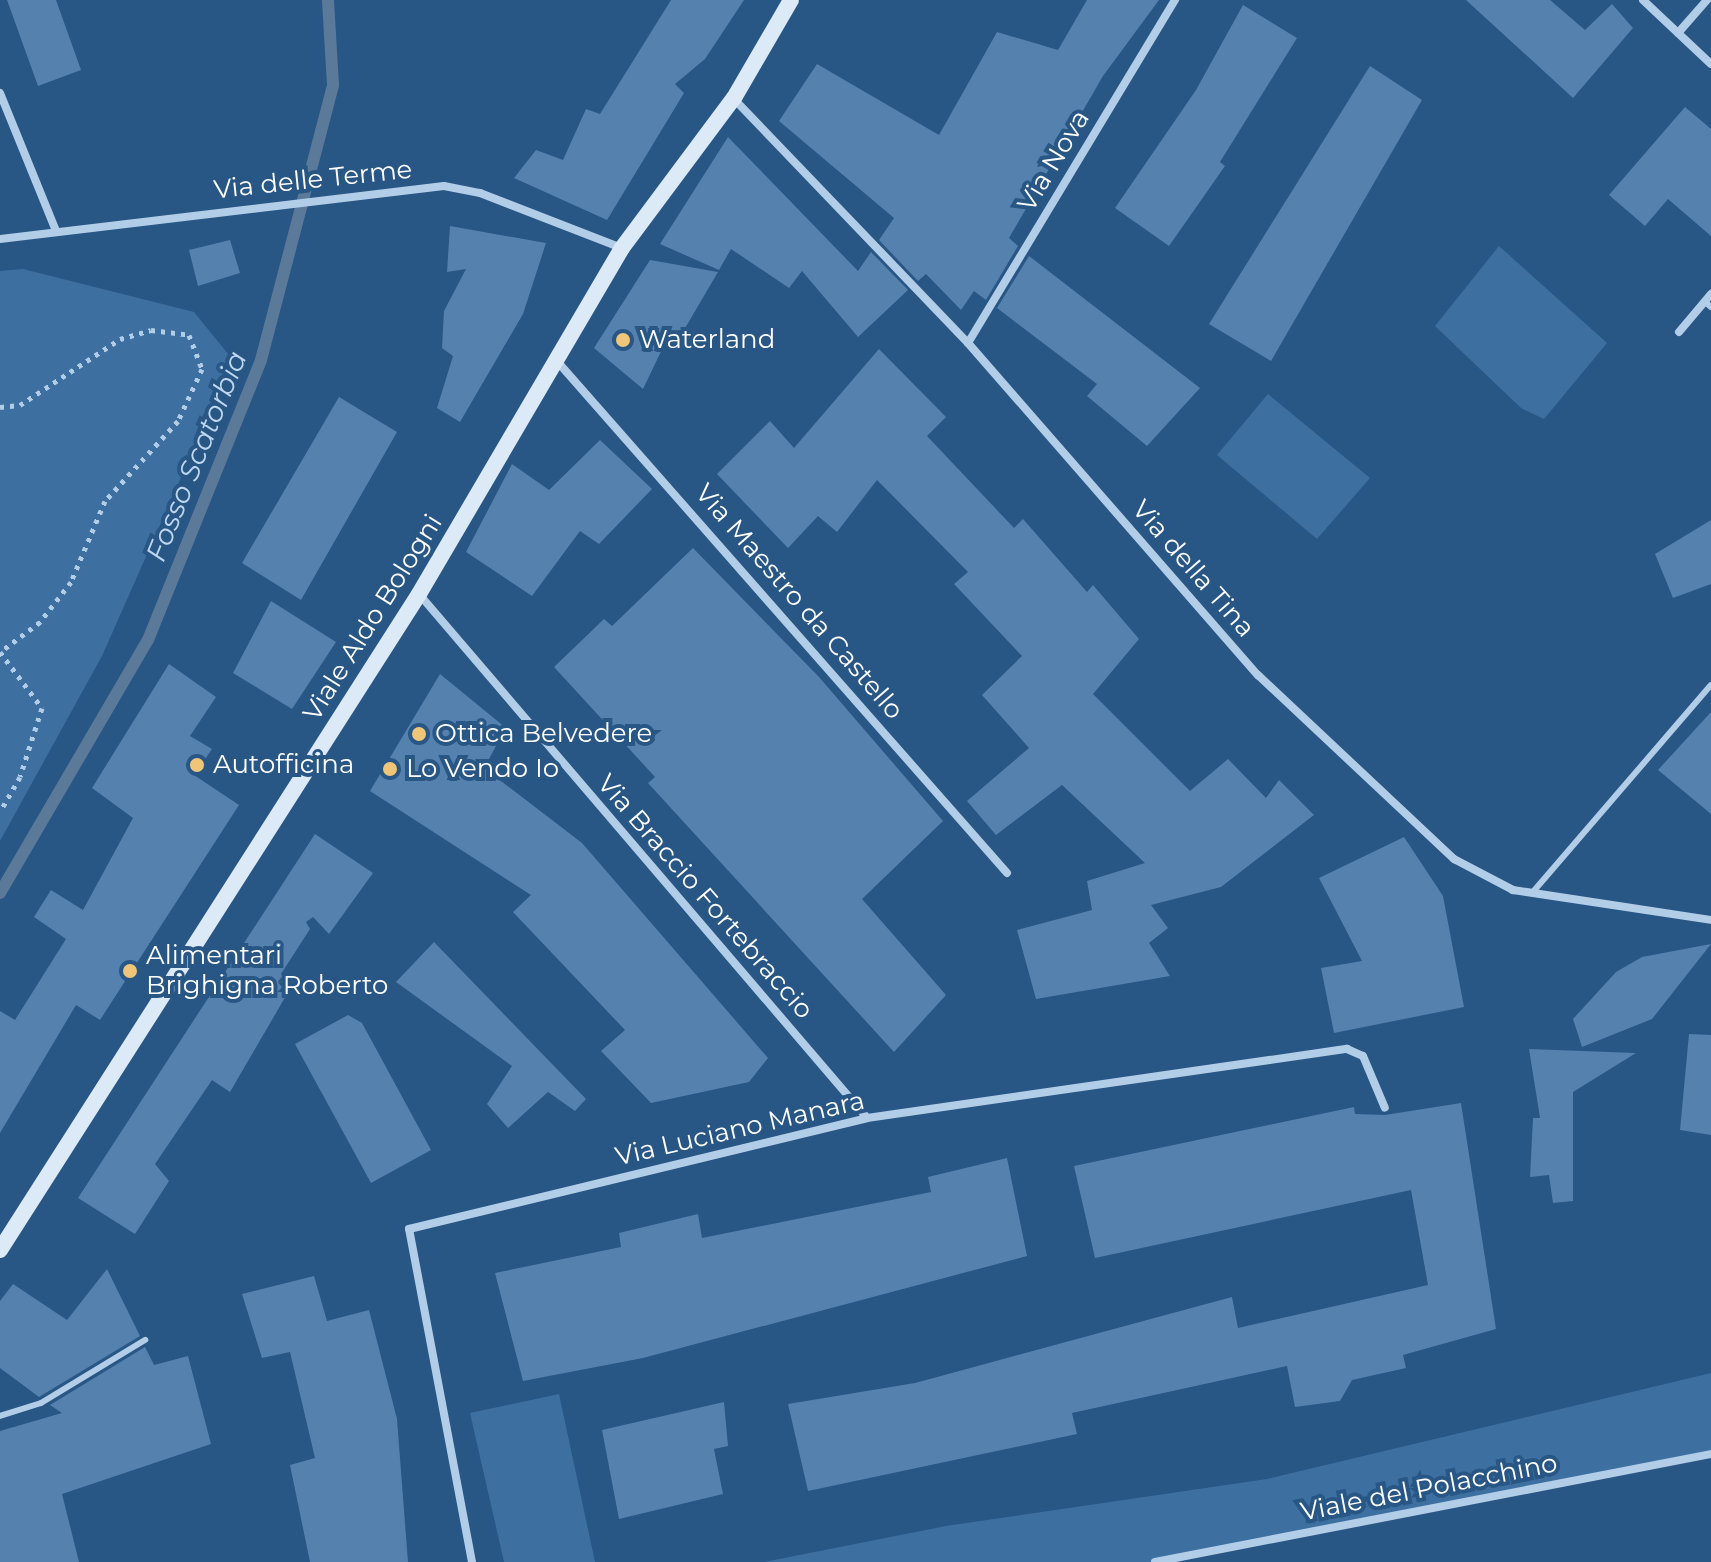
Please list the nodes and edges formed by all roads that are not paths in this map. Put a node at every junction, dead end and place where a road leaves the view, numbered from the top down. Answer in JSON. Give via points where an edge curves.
{"nodes":[{"id":1,"x":791,"y":0,"type":"edge"},
{"id":2,"x":1175,"y":0,"type":"edge"},
{"id":3,"x":1643,"y":0,"type":"edge"},
{"id":4,"x":1707,"y":0,"type":"edge"},
{"id":5,"x":1678,"y":33,"type":"junction"},
{"id":6,"x":1711,"y":64,"type":"edge"},
{"id":7,"x":0,"y":93,"type":"edge"},
{"id":8,"x":734,"y":98,"type":"junction"},
{"id":9,"x":56,"y":231,"type":"junction"},
{"id":10,"x":0,"y":239,"type":"edge"},
{"id":11,"x":622,"y":248,"type":"junction"},
{"id":12,"x":1709,"y":301,"type":"edge"},
{"id":13,"x":1679,"y":332,"type":"dead end"},
{"id":14,"x":968,"y":343,"type":"junction"},
{"id":15,"x":556,"y":360,"type":"junction"},
{"id":16,"x":419,"y":594,"type":"junction"},
{"id":17,"x":1711,"y":685,"type":"edge"},
{"id":18,"x":1007,"y":873,"type":"dead end"},
{"id":19,"x":1532,"y":893,"type":"junction"},
{"id":20,"x":1711,"y":920,"type":"edge"},
{"id":21,"x":1385,"y":1108,"type":"dead end"},
{"id":22,"x":867,"y":1118,"type":"junction"},
{"id":23,"x":0,"y":1250,"type":"edge"},
{"id":24,"x":145,"y":1340,"type":"dead end"},
{"id":25,"x":0,"y":1416,"type":"edge"},
{"id":26,"x":1711,"y":1454,"type":"edge"},
{"id":27,"x":1171,"y":1560,"type":"edge"},
{"id":28,"x":472,"y":1562,"type":"edge"},
{"id":29,"x":1155,"y":1562,"type":"edge"}],
"edges":[{"from":1,"to":8,"type":"main road","name":"Viale Aldo Bologni"},
{"from":2,"to":14,"type":"street","name":"Via Nova"},
{"from":3,"to":5,"type":"street"},
{"from":4,"to":5,"type":"street"},
{"from":5,"to":6,"type":"street"},
{"from":7,"to":9,"type":"street"},
{"from":8,"to":11,"type":"main road","name":"Viale Aldo Bologni"},
{"from":8,"to":14,"type":"street","name":"Via della Tina"},
{"from":9,"to":10,"type":"street","name":"Via delle Terme"},
{"from":9,"to":11,"type":"street","name":"Via delle Terme","via":[[380,190],[480,193]]},
{"from":11,"to":15,"type":"main road","name":"Viale Aldo Bologni"},
{"from":12,"to":13,"type":"street"},
{"from":14,"to":19,"type":"street","name":"Via della Tina","via":[[1258,675],[1454,859]]},
{"from":15,"to":16,"type":"main road","name":"Viale Aldo Bologni"},
{"from":15,"to":18,"type":"street","name":"Via Maestro da Castello"},
{"from":16,"to":22,"type":"street","name":"Via Braccio Fortebraccio"},
{"from":16,"to":23,"type":"main road","name":"Viale Aldo Bologni"},
{"from":17,"to":19,"type":"lane"},
{"from":19,"to":20,"type":"street","name":"Via della Tina"},
{"from":21,"to":22,"type":"street","name":"Via Luciano Manara","via":[[1363,1056],[1347,1049]]},
{"from":22,"to":28,"type":"street","name":"Via Luciano Manara","via":[[409,1229]]},
{"from":24,"to":25,"type":"lane","via":[[41,1403]]},
{"from":26,"to":27,"type":"street","name":"Viale del Polacchino"},
{"from":27,"to":29,"type":"street","name":"Viale del Polacchino"}]}
